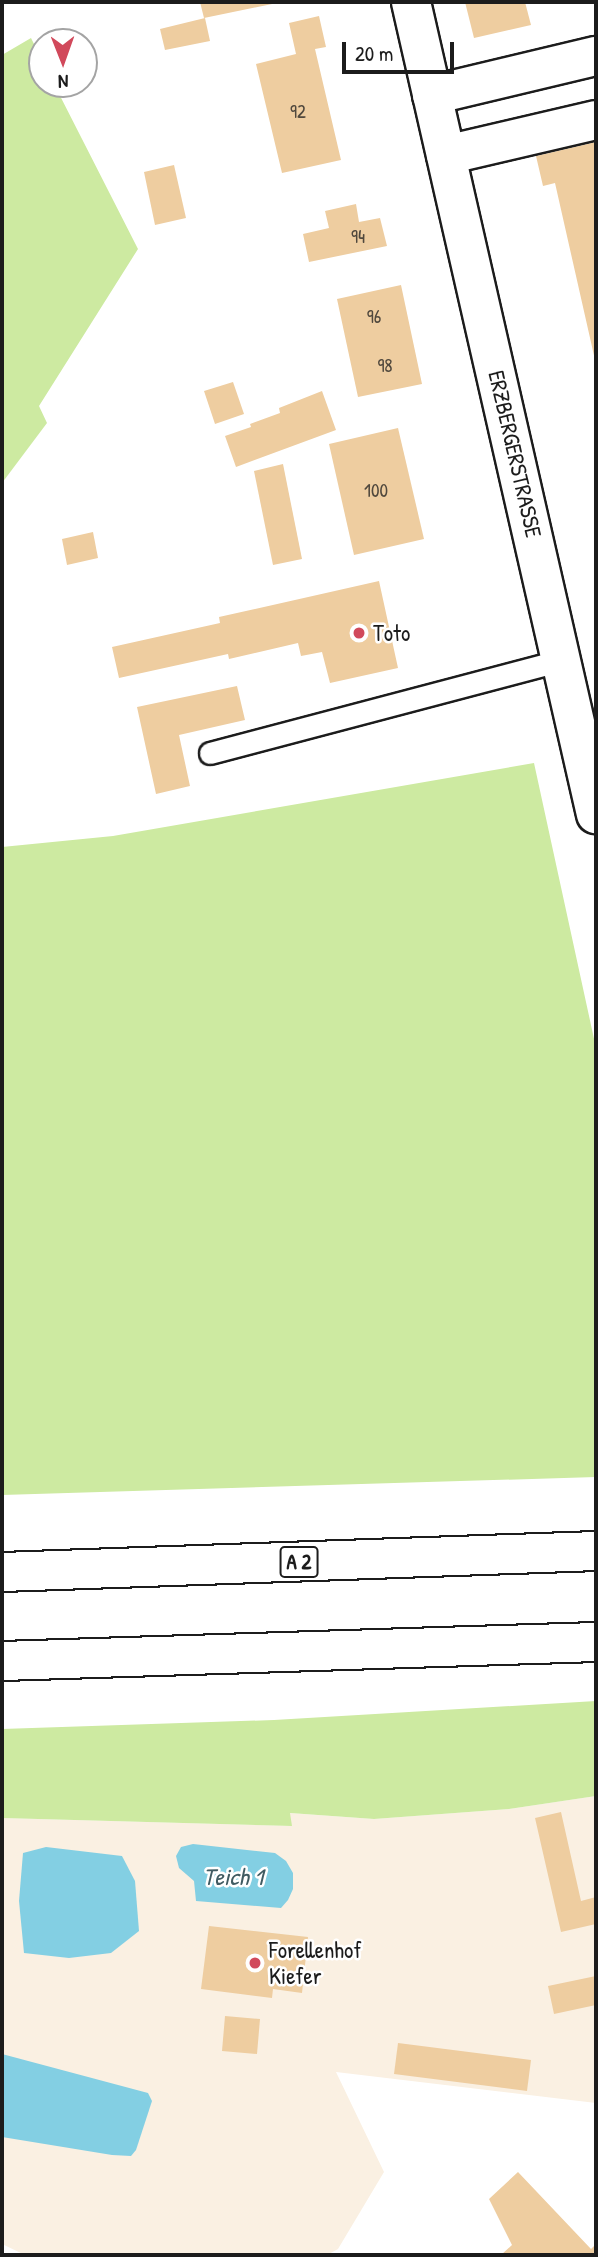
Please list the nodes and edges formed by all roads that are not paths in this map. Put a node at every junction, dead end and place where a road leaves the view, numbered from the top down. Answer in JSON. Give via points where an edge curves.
{"nodes":[{"id":1,"x":411,"y":2,"type":"edge"},
{"id":2,"x":596,"y":56,"type":"edge"},
{"id":3,"x":432,"y":95,"type":"junction"},
{"id":4,"x":596,"y":120,"type":"edge"},
{"id":5,"x":446,"y":155,"type":"junction"},
{"id":6,"x":562,"y":660,"type":"junction"},
{"id":7,"x":210,"y":753,"type":"dead end"},
{"id":8,"x":596,"y":814,"type":"edge"},
{"id":9,"x":596,"y":1551,"type":"edge"},
{"id":10,"x":2,"y":1572,"type":"edge"},
{"id":11,"x":596,"y":1642,"type":"edge"},
{"id":12,"x":2,"y":1661,"type":"edge"}],
"edges":[{"from":1,"to":3,"type":"main road","name":"ERZBERGERSTRASSE"},
{"from":2,"to":3,"type":"main road"},
{"from":3,"to":5,"type":"main road","name":"ERZBERGERSTRASSE"},
{"from":4,"to":5,"type":"main road"},
{"from":5,"to":6,"type":"main road","name":"ERZBERGERSTRASSE"},
{"from":6,"to":7,"type":"lane"},
{"from":6,"to":8,"type":"main road","name":"ERZBERGERSTRASSE"},
{"from":9,"to":10,"type":"main road","number":"A 2"},
{"from":11,"to":12,"type":"main road"}]}
